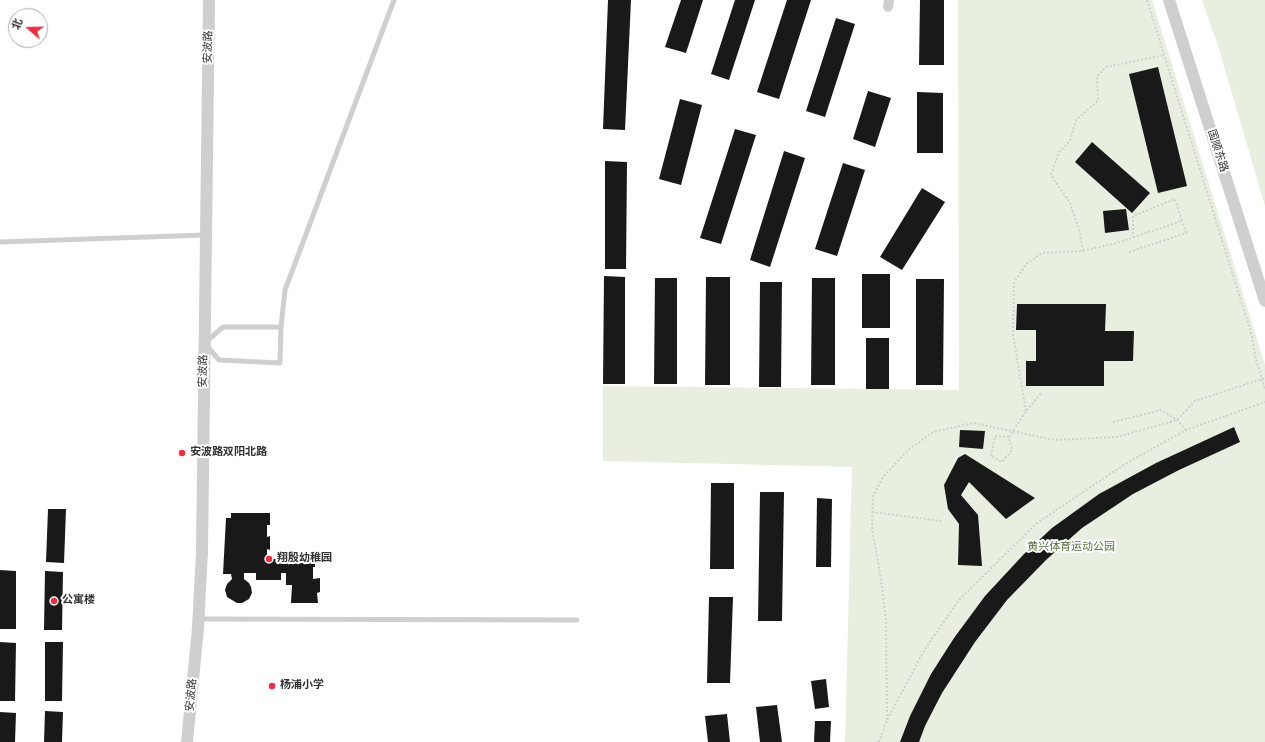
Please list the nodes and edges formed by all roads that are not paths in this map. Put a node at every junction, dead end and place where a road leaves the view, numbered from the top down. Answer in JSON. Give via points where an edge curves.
{"nodes":[{"id":1,"x":210,"y":0,"type":"edge"},
{"id":2,"x":394,"y":0,"type":"edge"},
{"id":3,"x":1169,"y":0,"type":"edge"},
{"id":4,"x":206,"y":235,"type":"junction"},
{"id":5,"x":0,"y":242,"type":"edge"},
{"id":6,"x":1265,"y":301,"type":"edge"},
{"id":7,"x":280,"y":327,"type":"junction"},
{"id":8,"x":204,"y":343,"type":"junction"},
{"id":9,"x":198,"y":619,"type":"junction"},
{"id":10,"x":577,"y":620,"type":"dead end"},
{"id":11,"x":187,"y":742,"type":"edge"}],
"edges":[{"from":1,"to":4,"type":"street","name":"安波路"},
{"from":2,"to":7,"type":"lane","via":[[285,290]]},
{"from":3,"to":6,"type":"street","name":"国顺东路"},
{"from":4,"to":5,"type":"lane"},
{"from":4,"to":8,"type":"street","name":"安波路"},
{"from":7,"to":8,"type":"lane","via":[[223,327]]},
{"from":7,"to":8,"type":"lane","via":[[280,363],[219,360]]},
{"from":8,"to":9,"type":"street","name":"安波路","via":[[202,552]]},
{"from":9,"to":10,"type":"lane"},
{"from":9,"to":11,"type":"street","name":"安波路"}]}
